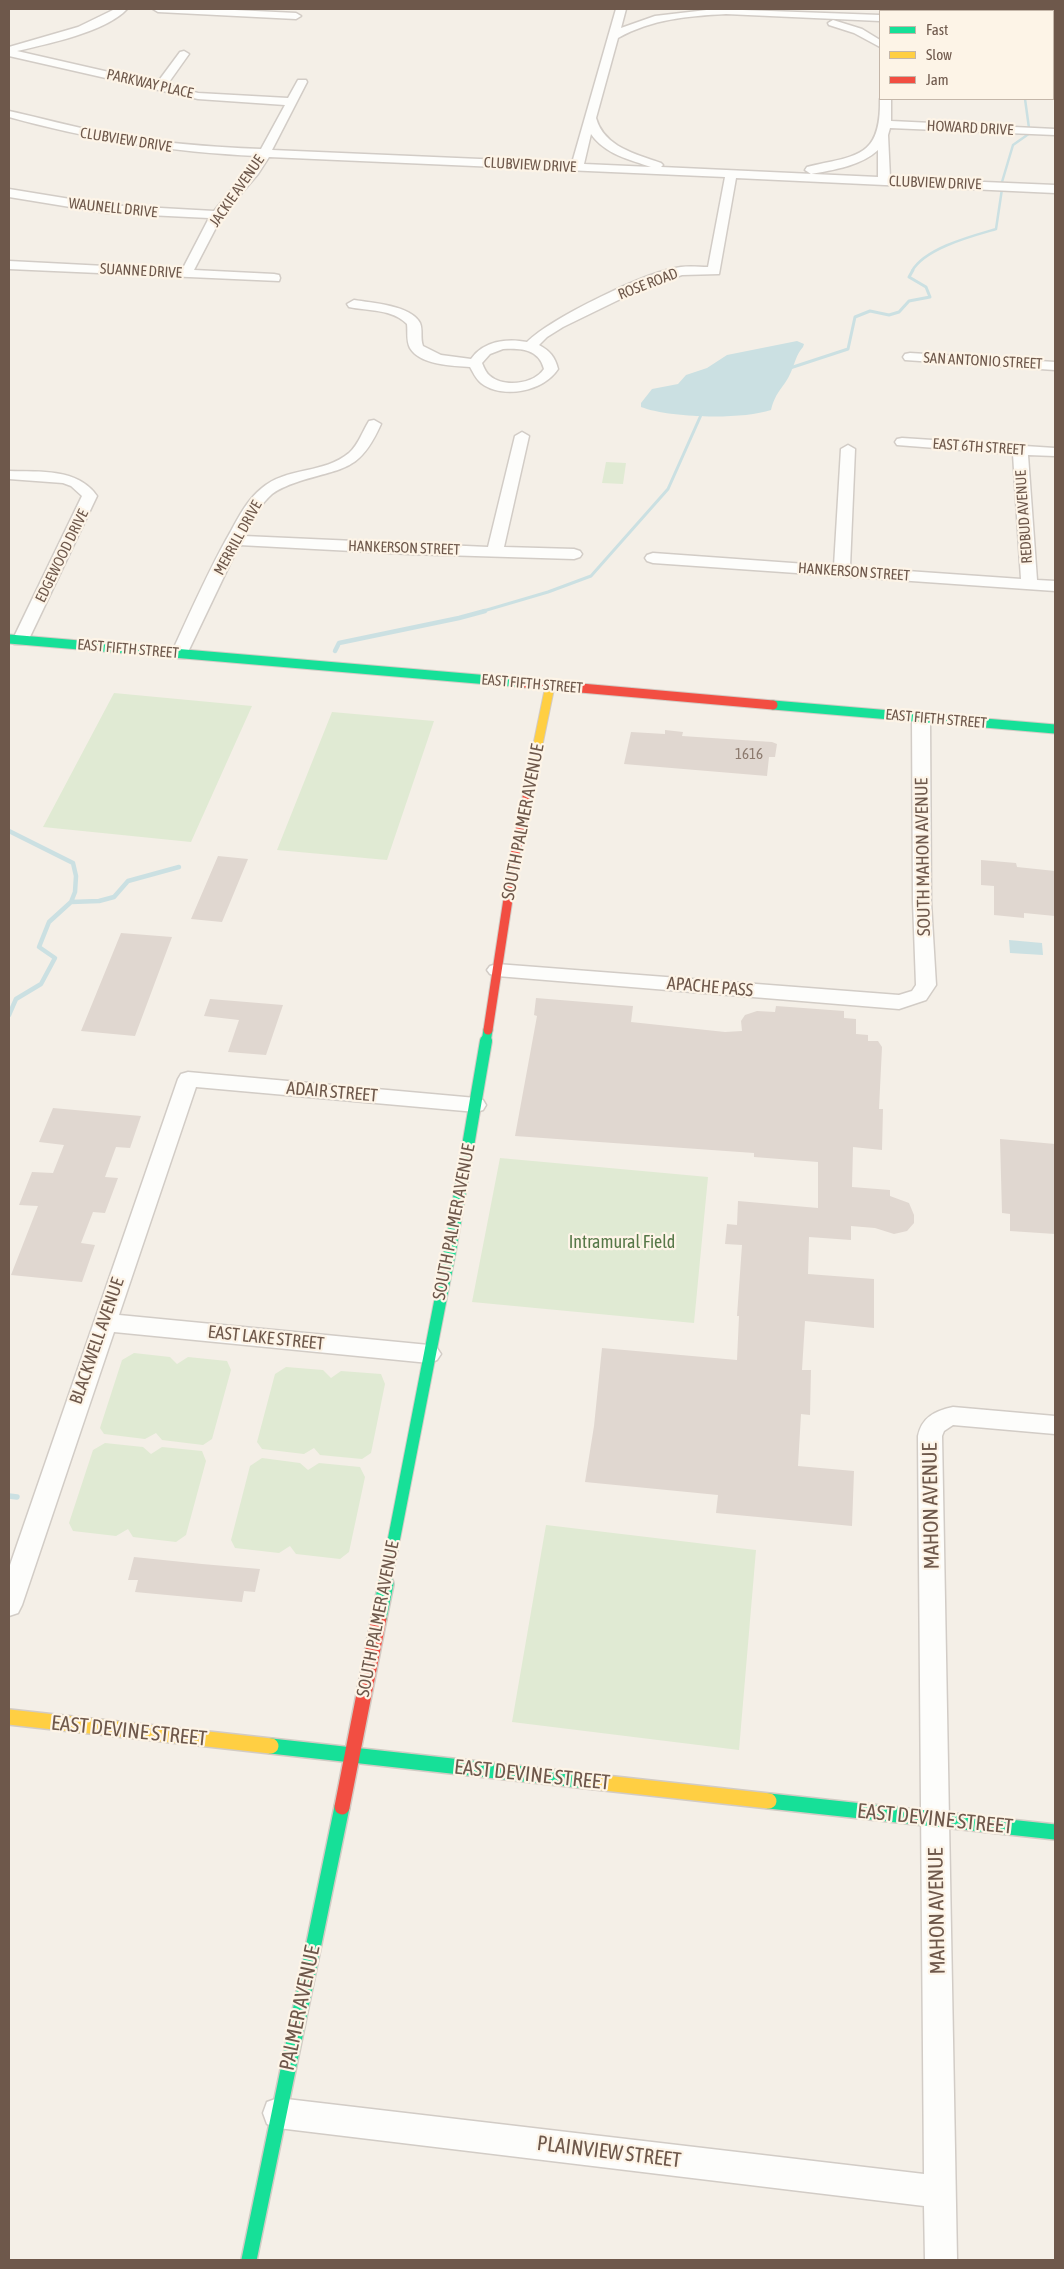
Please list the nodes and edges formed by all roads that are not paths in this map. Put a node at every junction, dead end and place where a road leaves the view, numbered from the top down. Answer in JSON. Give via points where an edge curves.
{"nodes":[{"id":1,"x":122,"y":9,"type":"edge"},
{"id":2,"x":158,"y":9,"type":"edge"},
{"id":3,"x":621,"y":9,"type":"edge"},
{"id":4,"x":667,"y":9,"type":"edge"},
{"id":5,"x":754,"y":10,"type":"edge"},
{"id":6,"x":733,"y":11,"type":"junction"},
{"id":7,"x":778,"y":13,"type":"junction"},
{"id":8,"x":296,"y":16,"type":"dead end"},
{"id":9,"x":879,"y":18,"type":"edge"},
{"id":10,"x":613,"y":36,"type":"junction"},
{"id":11,"x":9,"y":42,"type":"edge"},
{"id":12,"x":879,"y":43,"type":"edge"},
{"id":13,"x":25,"y":46,"type":"junction"},
{"id":14,"x":9,"y":52,"type":"edge"},
{"id":15,"x":184,"y":54,"type":"dead end"},
{"id":16,"x":302,"y":82,"type":"dead end"},
{"id":17,"x":159,"y":88,"type":"junction"},
{"id":18,"x":886,"y":100,"type":"edge"},
{"id":19,"x":292,"y":102,"type":"junction"},
{"id":20,"x":9,"y":114,"type":"edge"},
{"id":21,"x":590,"y":118,"type":"junction"},
{"id":22,"x":884,"y":130,"type":"junction"},
{"id":23,"x":1055,"y":132,"type":"edge"},
{"id":24,"x":265,"y":153,"type":"junction"},
{"id":25,"x":577,"y":168,"type":"junction"},
{"id":26,"x":696,"y":173,"type":"junction"},
{"id":27,"x":731,"y":175,"type":"junction"},
{"id":28,"x":746,"y":176,"type":"junction"},
{"id":29,"x":884,"y":181,"type":"junction"},
{"id":30,"x":1055,"y":188,"type":"edge"},
{"id":31,"x":9,"y":193,"type":"edge"},
{"id":32,"x":218,"y":215,"type":"junction"},
{"id":33,"x":9,"y":265,"type":"edge"},
{"id":34,"x":186,"y":274,"type":"junction"},
{"id":35,"x":274,"y":278,"type":"dead end"},
{"id":36,"x":354,"y":304,"type":"dead end"},
{"id":37,"x":530,"y":346,"type":"junction"},
{"id":38,"x":910,"y":357,"type":"dead end"},
{"id":39,"x":475,"y":364,"type":"junction"},
{"id":40,"x":1055,"y":366,"type":"edge"},
{"id":41,"x":374,"y":424,"type":"dead end"},
{"id":42,"x":522,"y":436,"type":"dead end"},
{"id":43,"x":902,"y":442,"type":"dead end"},
{"id":44,"x":848,"y":449,"type":"dead end"},
{"id":45,"x":1020,"y":450,"type":"junction"},
{"id":46,"x":1055,"y":452,"type":"edge"},
{"id":47,"x":9,"y":475,"type":"edge"},
{"id":48,"x":234,"y":540,"type":"junction"},
{"id":49,"x":495,"y":552,"type":"junction"},
{"id":50,"x":574,"y":554,"type":"dead end"},
{"id":51,"x":653,"y":558,"type":"dead end"},
{"id":52,"x":842,"y":571,"type":"junction"},
{"id":53,"x":1029,"y":585,"type":"junction"},
{"id":54,"x":1055,"y":586,"type":"edge"},
{"id":55,"x":14,"y":640,"type":"edge"},
{"id":56,"x":179,"y":654,"type":"junction"},
{"id":57,"x":550,"y":686,"type":"junction"},
{"id":58,"x":922,"y":718,"type":"junction"},
{"id":59,"x":1055,"y":729,"type":"edge"},
{"id":60,"x":497,"y":970,"type":"junction"},
{"id":61,"x":921,"y":995,"type":"joint"},
{"id":62,"x":188,"y":1079,"type":"joint"},
{"id":63,"x":476,"y":1105,"type":"junction"},
{"id":64,"x":104,"y":1322,"type":"junction"},
{"id":65,"x":429,"y":1354,"type":"junction"},
{"id":66,"x":1055,"y":1425,"type":"edge"},
{"id":67,"x":9,"y":1604,"type":"edge"},
{"id":68,"x":9,"y":1717,"type":"edge"},
{"id":69,"x":352,"y":1756,"type":"junction"},
{"id":70,"x":936,"y":1818,"type":"junction"},
{"id":71,"x":1055,"y":1832,"type":"edge"},
{"id":72,"x":278,"y":2113,"type":"junction"},
{"id":73,"x":940,"y":2192,"type":"junction"},
{"id":74,"x":249,"y":2260,"type":"edge"},
{"id":75,"x":941,"y":2260,"type":"edge"}],
"edges":[{"from":1,"to":13,"type":"street","via":[[91,26]]},
{"from":2,"to":8,"type":"street"},
{"from":3,"to":10,"type":"street"},
{"from":4,"to":6,"type":"street"},
{"from":5,"to":6,"type":"street"},
{"from":5,"to":7,"type":"street"},
{"from":6,"to":10,"type":"street","via":[[665,18],[634,26]]},
{"from":7,"to":9,"type":"street"},
{"from":7,"to":12,"type":"street","via":[[842,26],[865,34]]},
{"from":10,"to":21,"type":"street"},
{"from":11,"to":13,"type":"street"},
{"from":13,"to":14,"type":"street"},
{"from":14,"to":17,"type":"street","name":"PARKWAY PLACE"},
{"from":15,"to":17,"type":"street"},
{"from":16,"to":19,"type":"street","name":"JACKIE AVENUE"},
{"from":17,"to":19,"type":"street","name":"PARKWAY PLACE","via":[[218,98]]},
{"from":18,"to":22,"type":"street"},
{"from":19,"to":24,"type":"street","name":"JACKIE AVENUE"},
{"from":20,"to":24,"type":"street","name":"CLUBVIEW DRIVE","via":[[63,130],[134,143]]},
{"from":21,"to":25,"type":"street"},
{"from":21,"to":26,"type":"street","via":[[595,132],[618,150],[658,165]]},
{"from":22,"to":23,"type":"street","name":"HOWARD DRIVE"},
{"from":22,"to":28,"type":"street","via":[[872,148],[844,163],[812,170]]},
{"from":22,"to":29,"type":"street"},
{"from":24,"to":25,"type":"street","name":"CLUBVIEW DRIVE"},
{"from":24,"to":32,"type":"street","name":"JACKIE AVENUE"},
{"from":25,"to":26,"type":"street","name":"CLUBVIEW DRIVE"},
{"from":26,"to":27,"type":"street","name":"CLUBVIEW DRIVE"},
{"from":27,"to":28,"type":"street","name":"CLUBVIEW DRIVE"},
{"from":27,"to":37,"type":"street","name":"ROSE ROAD","via":[[714,270],[682,271],[638,285],[558,324]]},
{"from":28,"to":29,"type":"street","name":"CLUBVIEW DRIVE"},
{"from":29,"to":30,"type":"street","name":"CLUBVIEW DRIVE"},
{"from":31,"to":32,"type":"street","name":"WAUNELL DRIVE","via":[[107,209]]},
{"from":32,"to":34,"type":"street","name":"JACKIE AVENUE"},
{"from":33,"to":34,"type":"street","name":"SUANNE DRIVE"},
{"from":34,"to":35,"type":"street","name":"SUANNE DRIVE"},
{"from":36,"to":39,"type":"street","via":[[407,317],[414,325],[415,344],[426,355]]},
{"from":37,"to":39,"type":"street","via":[[490,348]]},
{"from":37,"to":39,"type":"street","via":[[546,355],[551,366],[548,376],[532,384],[492,384]]},
{"from":38,"to":40,"type":"street","name":"SAN ANTONIO STREET"},
{"from":41,"to":48,"type":"street","name":"MERRILL DRIVE","via":[[363,449],[346,463],[266,491],[258,498]]},
{"from":42,"to":49,"type":"street"},
{"from":43,"to":45,"type":"street","name":"EAST 6TH STREET"},
{"from":44,"to":52,"type":"street"},
{"from":45,"to":46,"type":"street","name":"EAST 6TH STREET"},
{"from":45,"to":53,"type":"street","name":"REDBUD AVENUE"},
{"from":47,"to":55,"type":"street","name":"EDGEWOOD DRIVE","via":[[71,480],[88,489],[90,496]]},
{"from":48,"to":49,"type":"street","name":"HANKERSON STREET"},
{"from":48,"to":56,"type":"street","name":"MERRILL DRIVE"},
{"from":49,"to":50,"type":"street","name":"HANKERSON STREET"},
{"from":51,"to":52,"type":"street","name":"HANKERSON STREET"},
{"from":52,"to":53,"type":"street","name":"HANKERSON STREET"},
{"from":53,"to":54,"type":"street","name":"HANKERSON STREET"},
{"from":55,"to":56,"type":"street","name":"EAST FIFTH STREET"},
{"from":56,"to":57,"type":"street","name":"EAST FIFTH STREET"},
{"from":57,"to":58,"type":"street","name":"EAST FIFTH STREET"},
{"from":57,"to":60,"type":"street","name":"SOUTH PALMER AVENUE","via":[[514,860]]},
{"from":58,"to":59,"type":"street","name":"EAST FIFTH STREET"},
{"from":58,"to":61,"type":"street","name":"SOUTH MAHON AVENUE","via":[[922,902],[926,986]]},
{"from":60,"to":61,"type":"street","name":"APACHE PASS","via":[[899,1002]]},
{"from":60,"to":63,"type":"street","name":"SOUTH PALMER AVENUE"},
{"from":62,"to":63,"type":"street","name":"ADAIR STREET"},
{"from":62,"to":64,"type":"street","name":"BLACKWELL AVENUE"},
{"from":63,"to":65,"type":"street","name":"SOUTH PALMER AVENUE"},
{"from":64,"to":65,"type":"street","name":"EAST LAKE STREET"},
{"from":64,"to":67,"type":"street","name":"BLACKWELL AVENUE"},
{"from":65,"to":69,"type":"street","name":"SOUTH PALMER AVENUE"},
{"from":66,"to":70,"type":"street","name":"MAHON AVENUE","via":[[953,1416],[934,1425],[930,1436]]},
{"from":68,"to":69,"type":"street","name":"EAST DEVINE STREET"},
{"from":69,"to":70,"type":"street","name":"EAST DEVINE STREET"},
{"from":69,"to":72,"type":"street","name":"PALMER AVENUE"},
{"from":70,"to":71,"type":"street","name":"EAST DEVINE STREET"},
{"from":70,"to":73,"type":"street","name":"MAHON AVENUE"},
{"from":72,"to":73,"type":"street","name":"PLAINVIEW STREET"},
{"from":72,"to":74,"type":"street","name":"PALMER AVENUE"},
{"from":73,"to":75,"type":"street","name":"MAHON AVENUE"}]}
